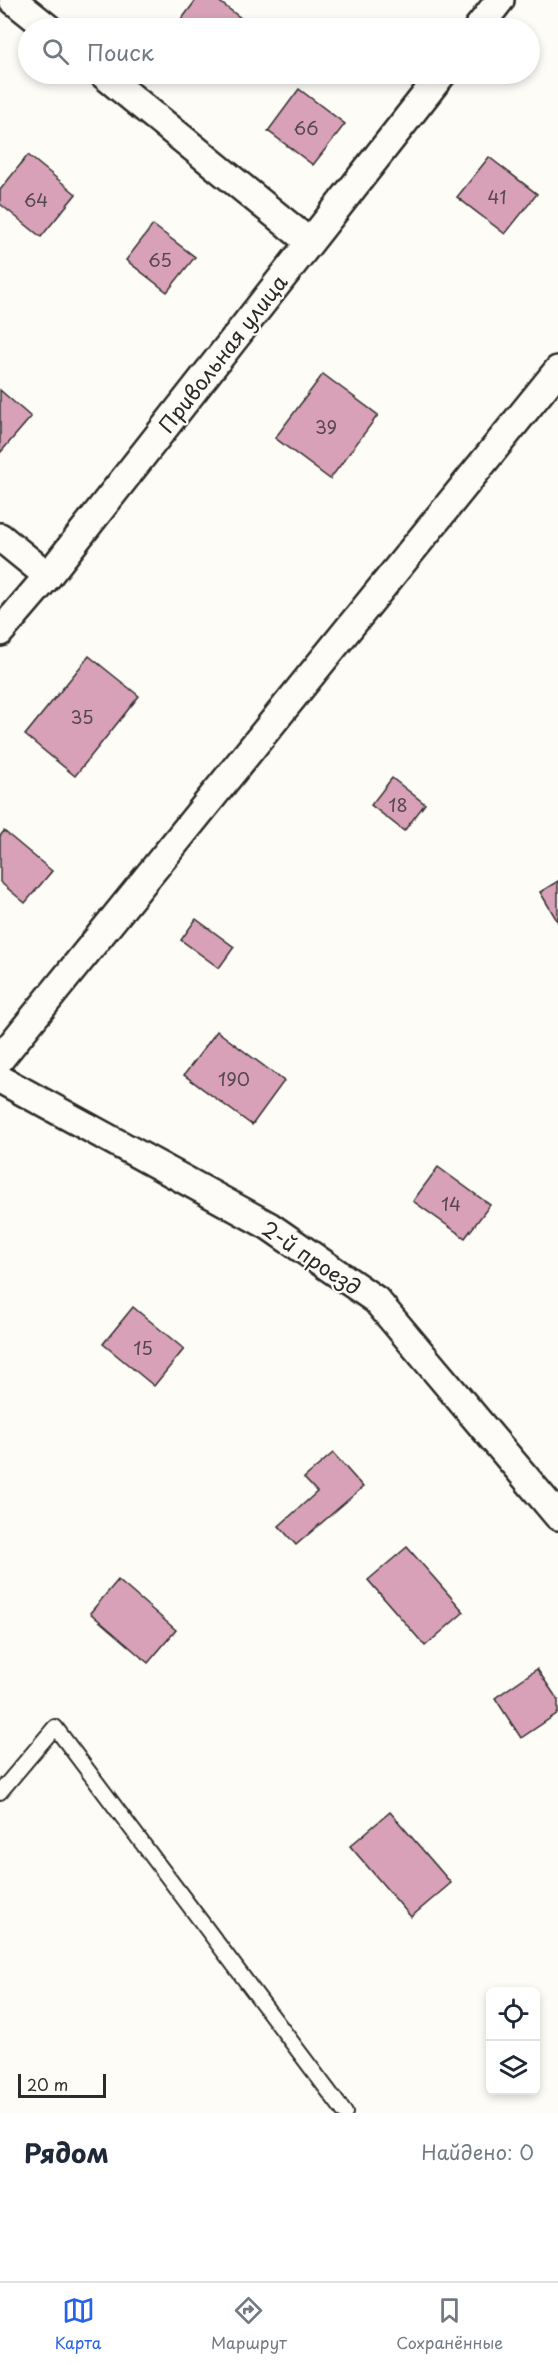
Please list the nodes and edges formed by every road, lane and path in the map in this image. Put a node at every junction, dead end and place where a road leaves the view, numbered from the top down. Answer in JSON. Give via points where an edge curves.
{"nodes":[{"id":1,"x":13,"y":0,"type":"edge"},
{"id":2,"x":500,"y":0,"type":"edge"},
{"id":3,"x":36,"y":18,"type":"edge"},
{"id":4,"x":486,"y":18,"type":"edge"},
{"id":5,"x":115,"y":84,"type":"edge"},
{"id":6,"x":434,"y":84,"type":"edge"},
{"id":7,"x":309,"y":242,"type":"junction"},
{"id":8,"x":558,"y":370,"type":"edge"},
{"id":9,"x":0,"y":537,"type":"edge"},
{"id":10,"x":48,"y":576,"type":"junction"},
{"id":11,"x":0,"y":632,"type":"edge"},
{"id":12,"x":0,"y":1059,"type":"edge"},
{"id":13,"x":0,"y":1079,"type":"edge"},
{"id":14,"x":558,"y":1516,"type":"edge"},
{"id":15,"x":0,"y":1792,"type":"edge"},
{"id":16,"x":345,"y":2113,"type":"edge"}],
"edges":[{"from":1,"to":3,"type":"street"},
{"from":2,"to":4,"type":"street"},
{"from":5,"to":7,"type":"street"},
{"from":6,"to":7,"type":"street","name":"Привольная улица"},
{"from":7,"to":10,"type":"street","name":"Привольная улица"},
{"from":8,"to":12,"type":"street"},
{"from":9,"to":10,"type":"street"},
{"from":10,"to":11,"type":"street","name":"Привольная улица"},
{"from":13,"to":14,"type":"street","name":"2-й проезд","via":[[269,1226],[376,1300]]},
{"from":15,"to":16,"type":"lane","via":[[55,1727]]}]}
